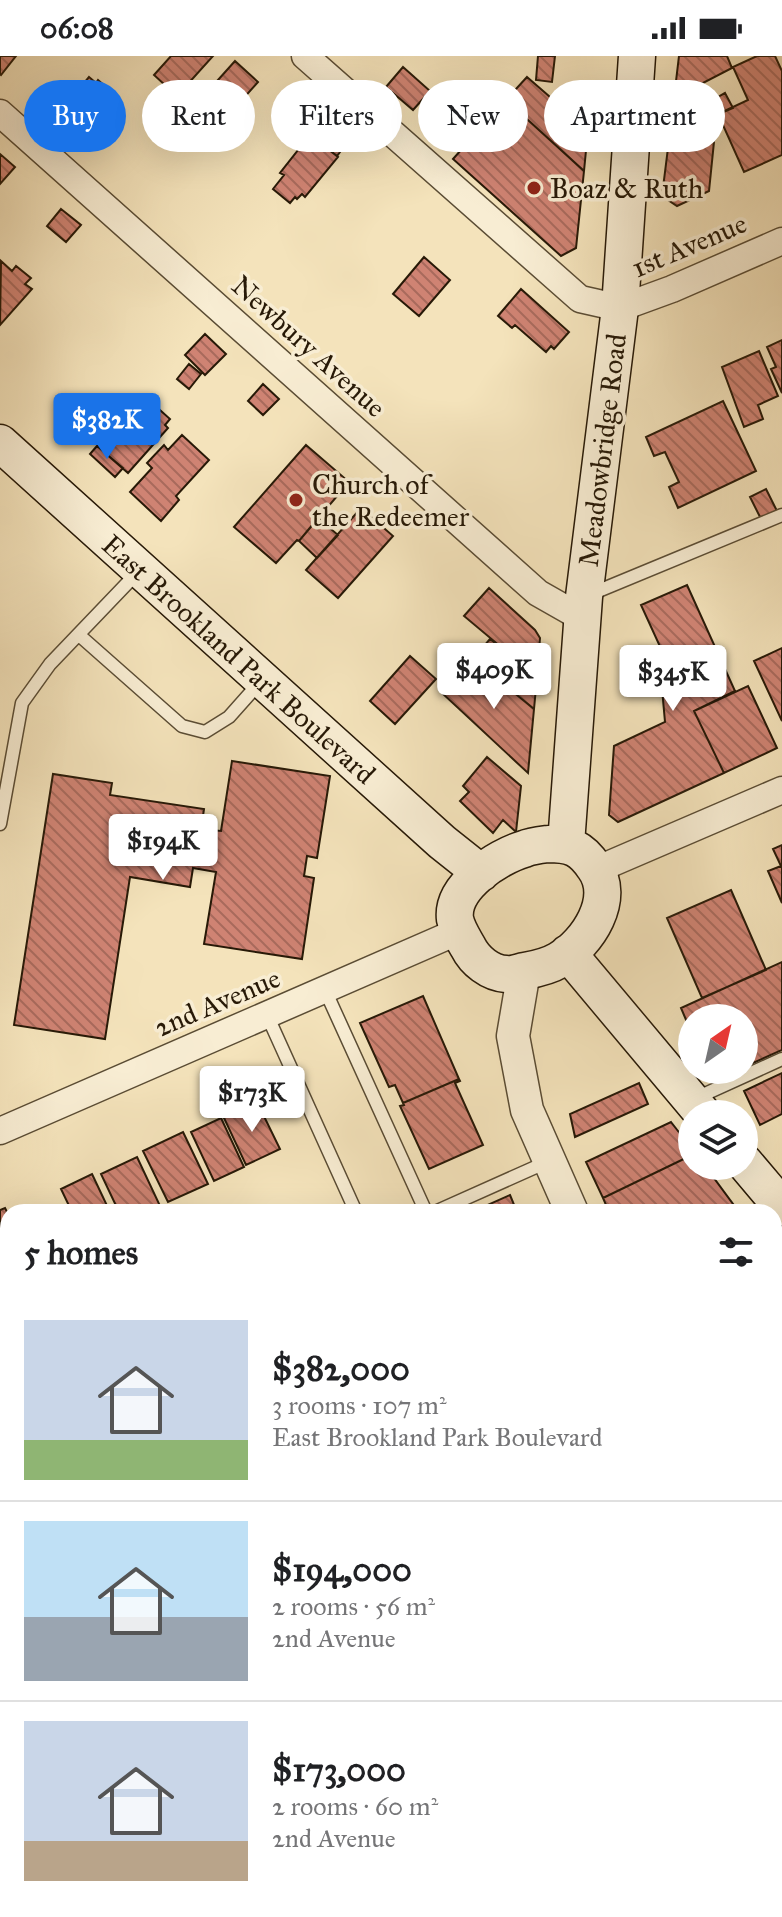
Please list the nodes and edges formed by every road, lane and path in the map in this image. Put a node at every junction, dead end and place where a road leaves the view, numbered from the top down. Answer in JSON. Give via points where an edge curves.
{"nodes":[{"id":1,"x":305,"y":56,"type":"edge"},
{"id":2,"x":637,"y":56,"type":"edge"},
{"id":3,"x":0,"y":113,"type":"edge"},
{"id":4,"x":782,"y":241,"type":"edge"},
{"id":5,"x":620,"y":308,"type":"junction"},
{"id":6,"x":0,"y":443,"type":"edge"},
{"id":7,"x":782,"y":515,"type":"edge"},
{"id":8,"x":140,"y":570,"type":"junction"},
{"id":9,"x":583,"y":607,"type":"junction"},
{"id":10,"x":79,"y":635,"type":"junction"},
{"id":11,"x":262,"y":680,"type":"junction"},
{"id":12,"x":782,"y":790,"type":"edge"},
{"id":13,"x":0,"y":824,"type":"edge"},
{"id":14,"x":566,"y":844,"type":"junction"},
{"id":15,"x":596,"y":870,"type":"junction"},
{"id":16,"x":481,"y":873,"type":"junction"},
{"id":17,"x":459,"y":931,"type":"junction"},
{"id":18,"x":568,"y":953,"type":"junction"},
{"id":19,"x":524,"y":971,"type":"junction"},
{"id":20,"x":325,"y":990,"type":"junction"},
{"id":21,"x":267,"y":1015,"type":"junction"},
{"id":22,"x":782,"y":1059,"type":"edge"},
{"id":23,"x":691,"y":1100,"type":"edge"},
{"id":24,"x":709,"y":1100,"type":"edge"},
{"id":25,"x":0,"y":1131,"type":"edge"},
{"id":26,"x":550,"y":1161,"type":"junction"},
{"id":27,"x":758,"y":1179,"type":"edge"},
{"id":28,"x":352,"y":1204,"type":"edge"},
{"id":29,"x":422,"y":1204,"type":"edge"},
{"id":30,"x":453,"y":1204,"type":"edge"},
{"id":31,"x":569,"y":1204,"type":"edge"},
{"id":32,"x":779,"y":1204,"type":"edge"}],
"edges":[{"from":1,"to":5,"type":"street","via":[[580,299]]},
{"from":2,"to":5,"type":"main road","name":"Meadowbridge Road"},
{"from":3,"to":9,"type":"street","name":"Newbury Avenue","via":[[538,593]]},
{"from":4,"to":5,"type":"street","name":"1st Avenue"},
{"from":5,"to":9,"type":"main road","name":"Meadowbridge Road"},
{"from":6,"to":8,"type":"main road","name":"East Brookland Park Boulevard"},
{"from":7,"to":9,"type":"lane"},
{"from":8,"to":10,"type":"lane"},
{"from":8,"to":11,"type":"main road","name":"East Brookland Park Boulevard"},
{"from":9,"to":14,"type":"main road","name":"Meadowbridge Road"},
{"from":10,"to":11,"type":"lane","via":[[182,726],[205,732],[229,717]]},
{"from":10,"to":13,"type":"lane","via":[[22,703]]},
{"from":11,"to":16,"type":"main road","name":"East Brookland Park Boulevard"},
{"from":12,"to":15,"type":"street"},
{"from":14,"to":15,"type":"main road","via":[[586,855]]},
{"from":14,"to":16,"type":"main road","via":[[524,848]]},
{"from":15,"to":18,"type":"main road","via":[[603,897],[595,921]]},
{"from":16,"to":17,"type":"main road","via":[[456,905]]},
{"from":17,"to":19,"type":"main road","via":[[472,955],[488,969],[507,975]]},
{"from":17,"to":20,"type":"street","name":"2nd Avenue"},
{"from":18,"to":19,"type":"main road"},
{"from":18,"to":23,"type":"main road"},
{"from":19,"to":26,"type":"street","via":[[513,1036],[527,1110]]},
{"from":20,"to":21,"type":"street","name":"2nd Avenue"},
{"from":20,"to":29,"type":"lane"},
{"from":21,"to":25,"type":"street","name":"2nd Avenue"},
{"from":21,"to":28,"type":"lane"},
{"from":22,"to":24,"type":"lane"},
{"from":26,"to":30,"type":"lane"},
{"from":26,"to":31,"type":"street"},
{"from":27,"to":32,"type":"main road"}]}
